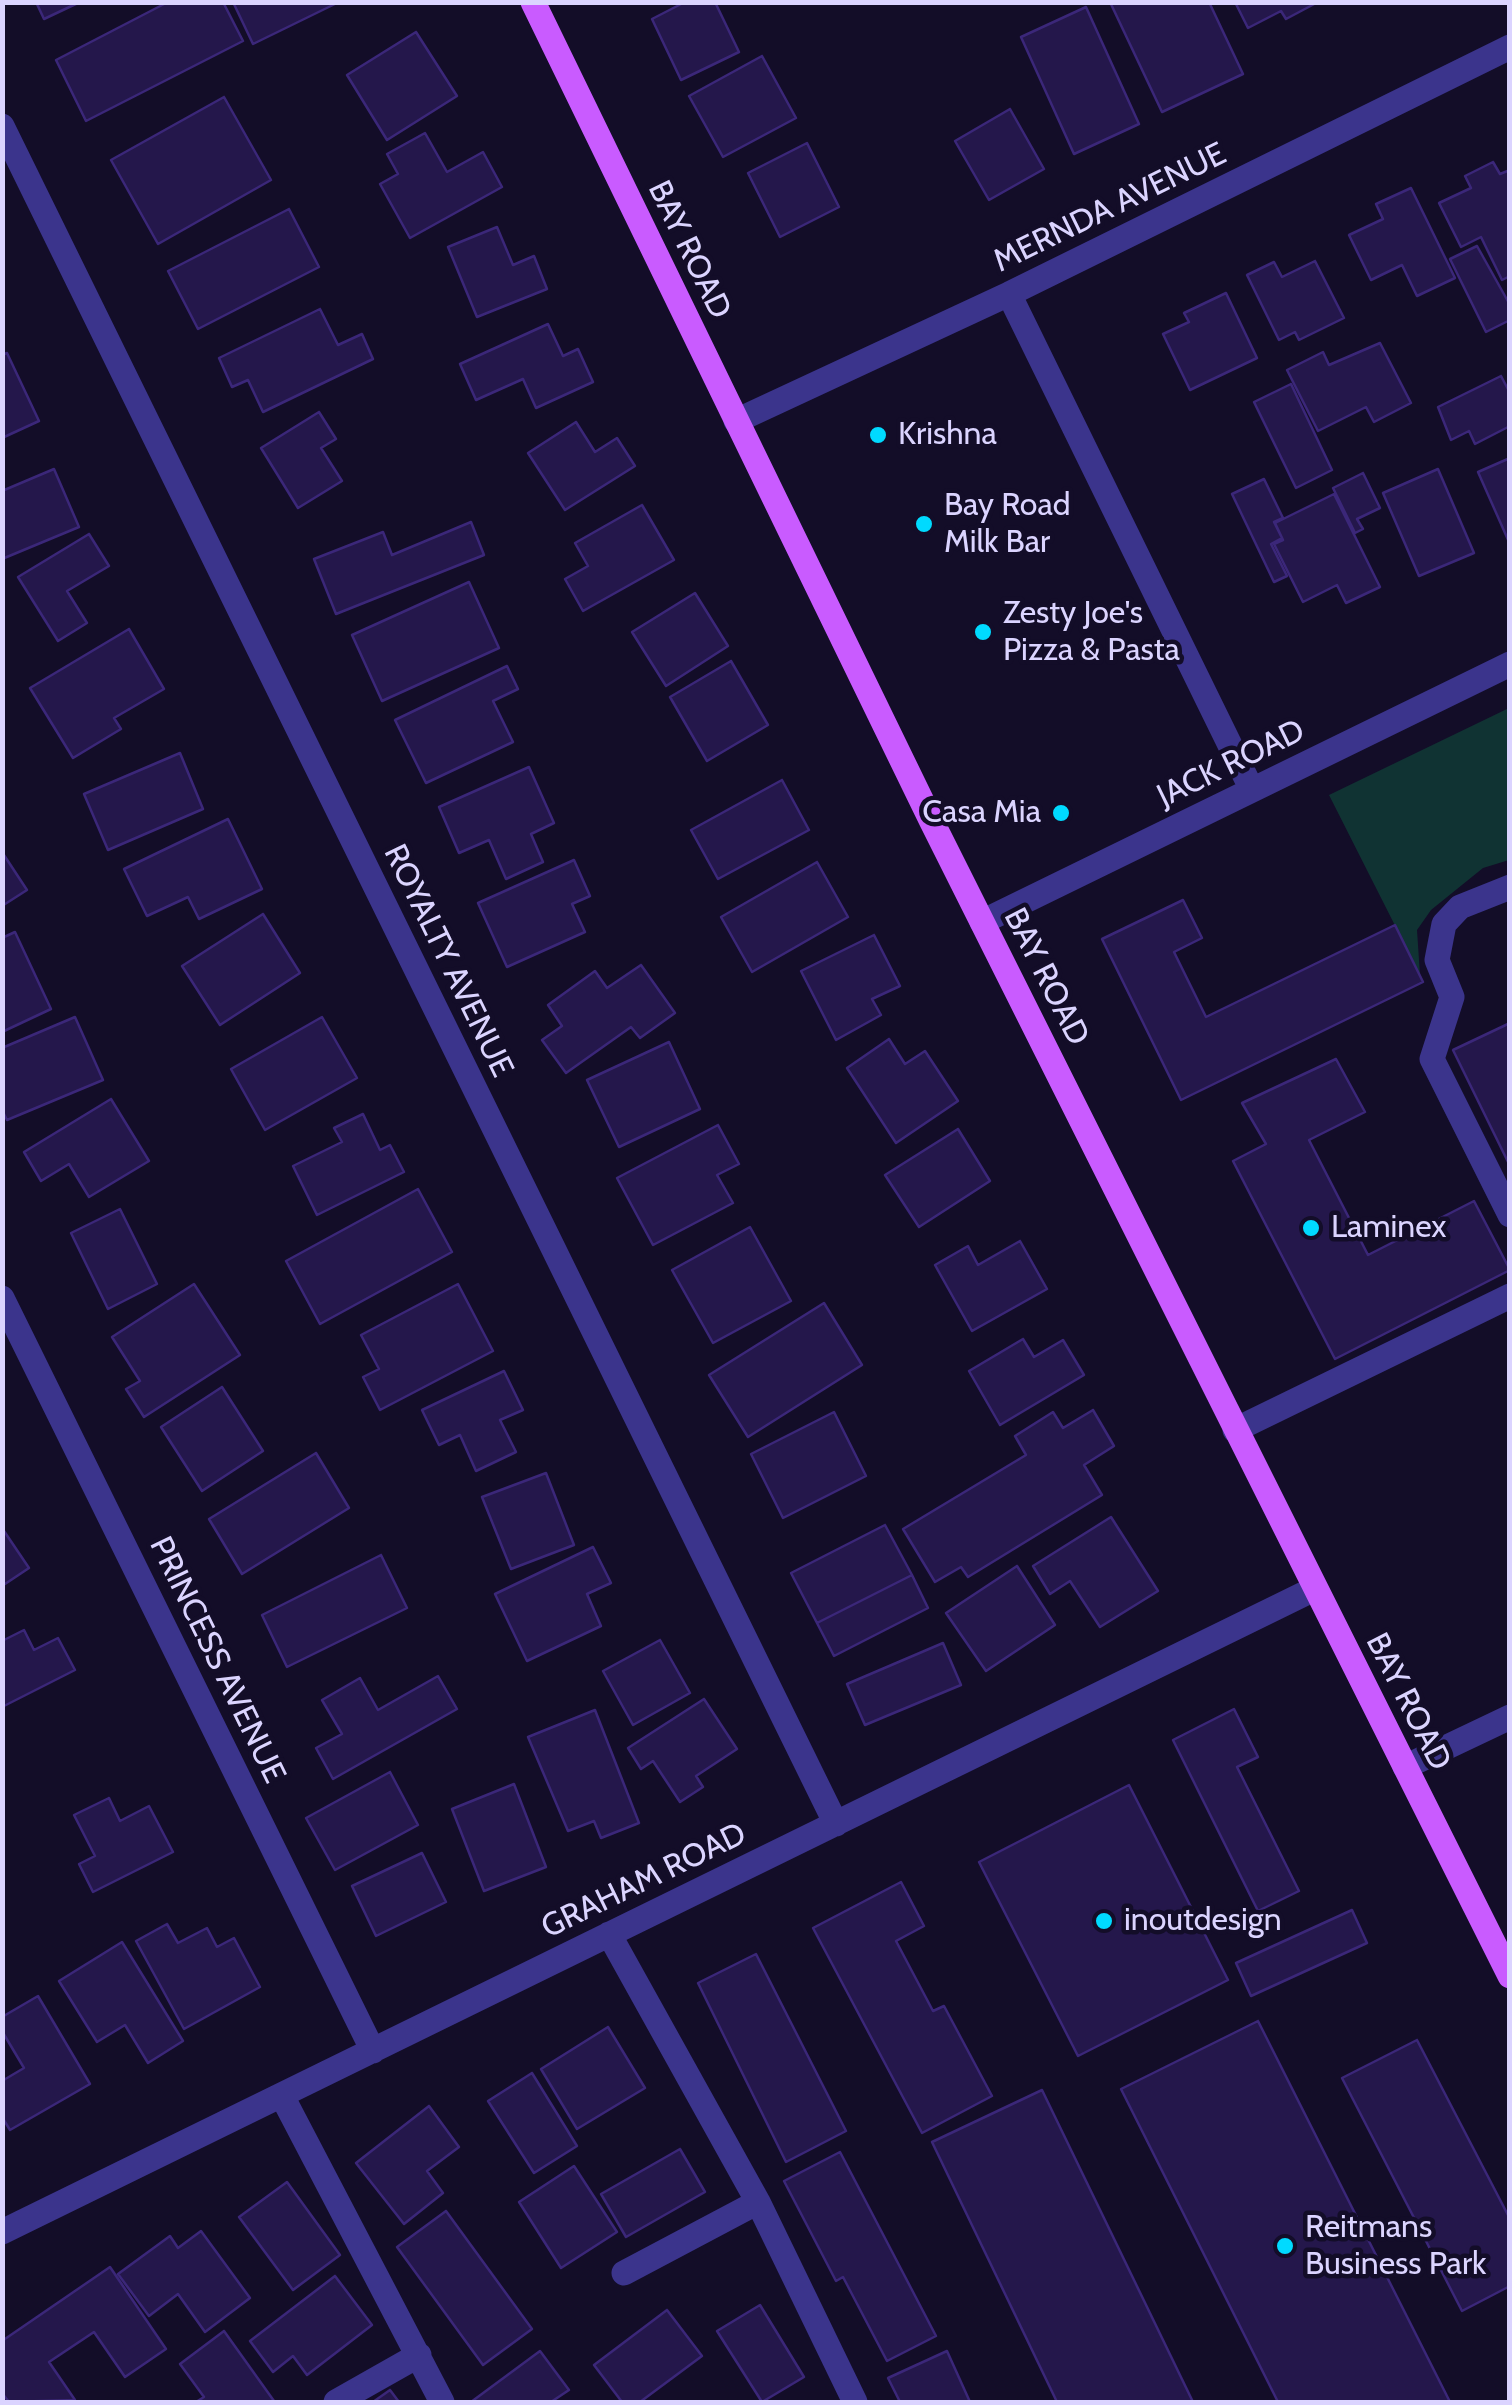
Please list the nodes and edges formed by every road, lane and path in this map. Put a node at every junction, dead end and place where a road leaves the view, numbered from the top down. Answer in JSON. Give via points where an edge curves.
{"nodes":[{"id":1,"x":533,"y":2,"type":"edge"},
{"id":2,"x":1510,"y":47,"type":"edge"},
{"id":3,"x":2,"y":126,"type":"edge"},
{"id":4,"x":1009,"y":294,"type":"junction"},
{"id":5,"x":736,"y":422,"type":"junction"},
{"id":6,"x":1510,"y":664,"type":"edge"},
{"id":7,"x":1252,"y":790,"type":"junction"},
{"id":8,"x":1510,"y":887,"type":"edge"},
{"id":9,"x":982,"y":922,"type":"junction"},
{"id":10,"x":1510,"y":1215,"type":"edge"},
{"id":11,"x":1510,"y":1296,"type":"edge"},
{"id":12,"x":2,"y":1298,"type":"edge"},
{"id":13,"x":1235,"y":1430,"type":"junction"},
{"id":14,"x":1314,"y":1589,"type":"junction"},
{"id":15,"x":1510,"y":1717,"type":"edge"},
{"id":16,"x":1405,"y":1767,"type":"junction"},
{"id":17,"x":836,"y":1824,"type":"junction"},
{"id":18,"x":609,"y":1934,"type":"junction"},
{"id":19,"x":1510,"y":1976,"type":"edge"},
{"id":20,"x":374,"y":2051,"type":"junction"},
{"id":21,"x":282,"y":2096,"type":"junction"},
{"id":22,"x":758,"y":2202,"type":"junction"},
{"id":23,"x":2,"y":2232,"type":"edge"},
{"id":24,"x":624,"y":2273,"type":"dead end"},
{"id":25,"x":419,"y":2355,"type":"junction"},
{"id":26,"x":336,"y":2402,"type":"edge"},
{"id":27,"x":442,"y":2402,"type":"edge"},
{"id":28,"x":855,"y":2402,"type":"edge"}],
"edges":[{"from":1,"to":5,"type":"main road","name":"BAY ROAD"},
{"from":2,"to":4,"type":"street","name":"MERNDA AVENUE"},
{"from":3,"to":17,"type":"street","name":"ROYALTY AVENUE"},
{"from":4,"to":5,"type":"street","name":"MERNDA AVENUE"},
{"from":4,"to":7,"type":"street"},
{"from":5,"to":9,"type":"main road","name":"BAY ROAD"},
{"from":6,"to":7,"type":"street","name":"JACK ROAD"},
{"from":7,"to":9,"type":"street","name":"JACK ROAD"},
{"from":8,"to":10,"type":"street","via":[[1460,907],[1444,924],[1437,960],[1452,998],[1432,1059]]},
{"from":9,"to":13,"type":"main road","name":"BAY ROAD"},
{"from":11,"to":13,"type":"street"},
{"from":12,"to":20,"type":"street","name":"PRINCESS AVENUE"},
{"from":13,"to":14,"type":"main road","name":"BAY ROAD"},
{"from":14,"to":16,"type":"main road","name":"BAY ROAD"},
{"from":14,"to":17,"type":"street","name":"GRAHAM ROAD"},
{"from":15,"to":16,"type":"street"},
{"from":16,"to":19,"type":"main road","name":"BAY ROAD"},
{"from":17,"to":18,"type":"street","name":"GRAHAM ROAD"},
{"from":18,"to":20,"type":"street","name":"GRAHAM ROAD"},
{"from":18,"to":22,"type":"street"},
{"from":20,"to":21,"type":"street","name":"GRAHAM ROAD"},
{"from":21,"to":23,"type":"street","name":"GRAHAM ROAD"},
{"from":21,"to":25,"type":"street"},
{"from":22,"to":24,"type":"street"},
{"from":22,"to":28,"type":"street"},
{"from":25,"to":26,"type":"street"},
{"from":25,"to":27,"type":"street"}]}
